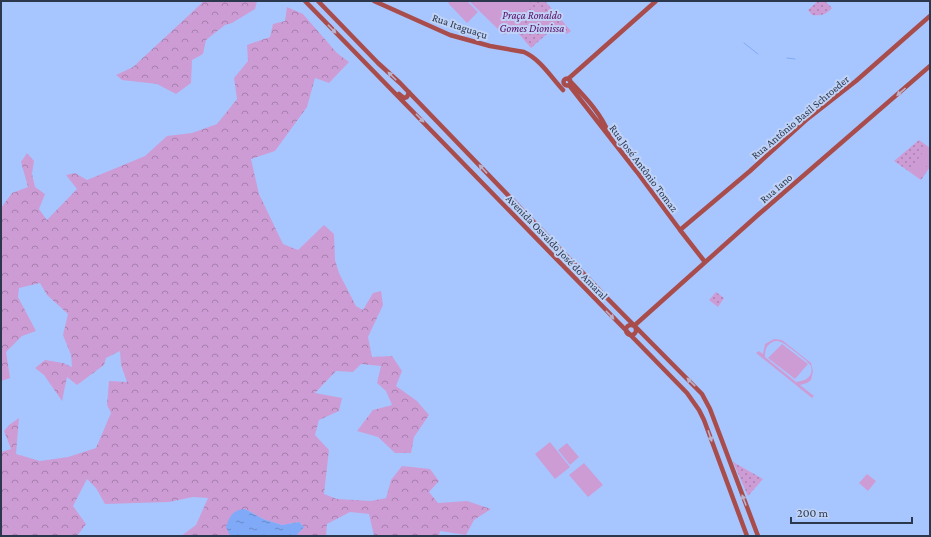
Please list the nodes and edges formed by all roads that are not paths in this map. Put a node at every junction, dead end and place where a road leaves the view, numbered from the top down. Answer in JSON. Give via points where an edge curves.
{"nodes":[{"id":1,"x":305,"y":1,"type":"edge"},
{"id":2,"x":318,"y":1,"type":"edge"},
{"id":3,"x":374,"y":1,"type":"edge"},
{"id":4,"x":656,"y":1,"type":"edge"},
{"id":5,"x":930,"y":16,"type":"edge"},
{"id":6,"x":352,"y":51,"type":"junction"},
{"id":7,"x":378,"y":63,"type":"junction"},
{"id":8,"x":930,"y":66,"type":"edge"},
{"id":9,"x":556,"y":82,"type":"junction"},
{"id":10,"x":568,"y":82,"type":"junction"},
{"id":11,"x":385,"y":83,"type":"junction"},
{"id":12,"x":563,"y":90,"type":"dead end"},
{"id":13,"x":409,"y":92,"type":"junction"},
{"id":14,"x":493,"y":180,"type":"junction"},
{"id":15,"x":485,"y":187,"type":"junction"},
{"id":16,"x":680,"y":230,"type":"junction"},
{"id":17,"x":705,"y":262,"type":"junction"},
{"id":18,"x":635,"y":325,"type":"junction"},
{"id":19,"x":628,"y":334,"type":"junction"},
{"id":20,"x":747,"y":536,"type":"edge"},
{"id":21,"x":758,"y":536,"type":"edge"}],
"edges":[{"from":1,"to":6,"type":"main road","name":"Avenida Osvaldo José do Amaral","one_way":true},
{"from":2,"to":7,"type":"main road","name":"Avenida Osvaldo José do Amaral"},
{"from":3,"to":9,"type":"main road","name":"Rua Itaguaçu","via":[[450,35],[524,52],[534,58]]},
{"from":4,"to":10,"type":"main road"},
{"from":5,"to":16,"type":"main road","name":"Rua Antônio Basil Schroeder"},
{"from":6,"to":7,"type":"main road","via":[[354,45],[358,46],[369,58]]},
{"from":6,"to":11,"type":"main road","name":"Avenida Osvaldo José do Amaral"},
{"from":13,"to":7,"type":"main road","name":"Avenida Osvaldo José do Amaral","one_way":true},
{"from":8,"to":17,"type":"main road","name":"Rua Iano","one_way":true},
{"from":9,"to":10,"type":"main road"},
{"from":9,"to":12,"type":"main road","name":"Rua Itaguaçu"},
{"from":10,"to":16,"type":"main road","name":"Rua José Antônio Tomaz"},
{"from":11,"to":13,"type":"main road","via":[[402,97],[407,97]]},
{"from":11,"to":15,"type":"main road","name":"Avenida Osvaldo José do Amaral","one_way":true},
{"from":14,"to":13,"type":"main road","name":"Avenida Osvaldo José do Amaral","one_way":true},
{"from":14,"to":15,"type":"main road","via":[[493,186]]},
{"from":14,"to":18,"type":"main road","name":"Avenida Osvaldo José do Amaral"},
{"from":15,"to":19,"type":"main road","name":"Avenida Osvaldo José do Amaral","one_way":true},
{"from":16,"to":17,"type":"main road","name":"Rua José Antônio Tomaz"},
{"from":17,"to":18,"type":"main road","name":"Rua Iano"},
{"from":18,"to":19,"type":"main road","via":[[635,333]]},
{"from":18,"to":19,"type":"main road","via":[[628,326]]},
{"from":21,"to":18,"type":"main road","name":"Avenida Osvaldo José do Amaral","one_way":true,"via":[[705,398]]},
{"from":19,"to":20,"type":"main road","name":"Avenida Osvaldo José do Amaral","one_way":true,"via":[[687,393],[699,410]]}]}
